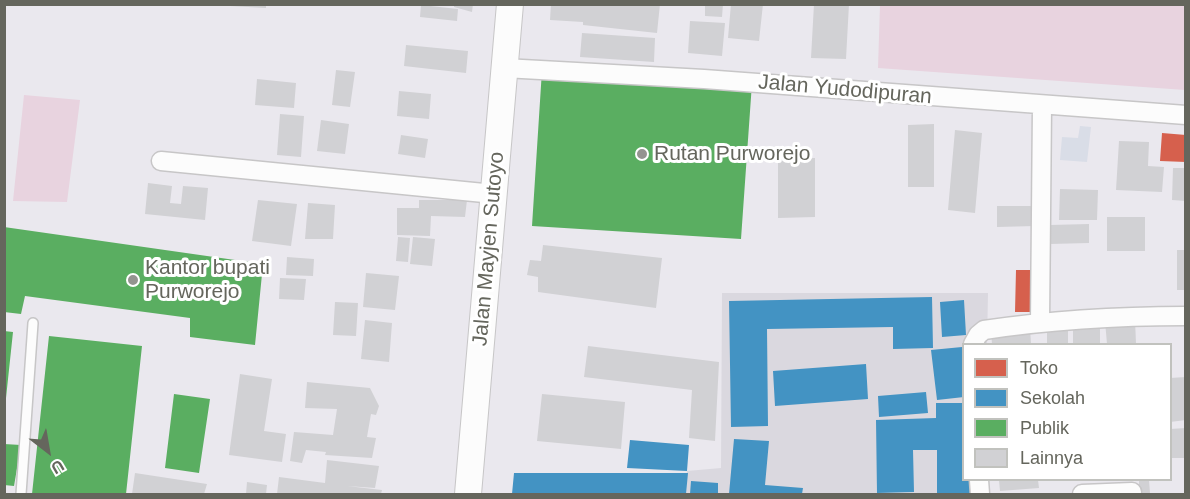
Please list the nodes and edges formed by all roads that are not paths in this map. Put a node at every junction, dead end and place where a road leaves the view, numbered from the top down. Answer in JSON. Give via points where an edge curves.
{"nodes":[{"id":1,"x":510,"y":4,"type":"edge"},
{"id":2,"x":504,"y":68,"type":"junction"},
{"id":3,"x":1042,"y":106,"type":"junction"},
{"id":4,"x":1185,"y":115,"type":"edge"},
{"id":5,"x":161,"y":161,"type":"dead end"},
{"id":6,"x":494,"y":194,"type":"junction"},
{"id":7,"x":1185,"y":316,"type":"edge"},
{"id":8,"x":1040,"y":322,"type":"junction"},
{"id":9,"x":33,"y":323,"type":"dead end"},
{"id":10,"x":974,"y":343,"type":"edge"},
{"id":11,"x":1132,"y":492,"type":"dead end"},
{"id":12,"x":21,"y":495,"type":"edge"},
{"id":13,"x":468,"y":495,"type":"edge"},
{"id":14,"x":1082,"y":495,"type":"edge"}],
"edges":[{"from":1,"to":2,"type":"main road","name":"Jalan Mayjen Sutoyo"},
{"from":2,"to":3,"type":"street","name":"Jalan Yudodipuran","via":[[704,79]]},
{"from":2,"to":6,"type":"main road","name":"Jalan Mayjen Sutoyo"},
{"from":3,"to":4,"type":"street","name":"Jalan Yudodipuran"},
{"from":3,"to":8,"type":"street"},
{"from":5,"to":6,"type":"street"},
{"from":6,"to":13,"type":"main road","name":"Jalan Mayjen Sutoyo"},
{"from":7,"to":8,"type":"street"},
{"from":8,"to":10,"type":"street","via":[[984,330]]},
{"from":9,"to":12,"type":"lane"},
{"from":11,"to":14,"type":"street"}]}
